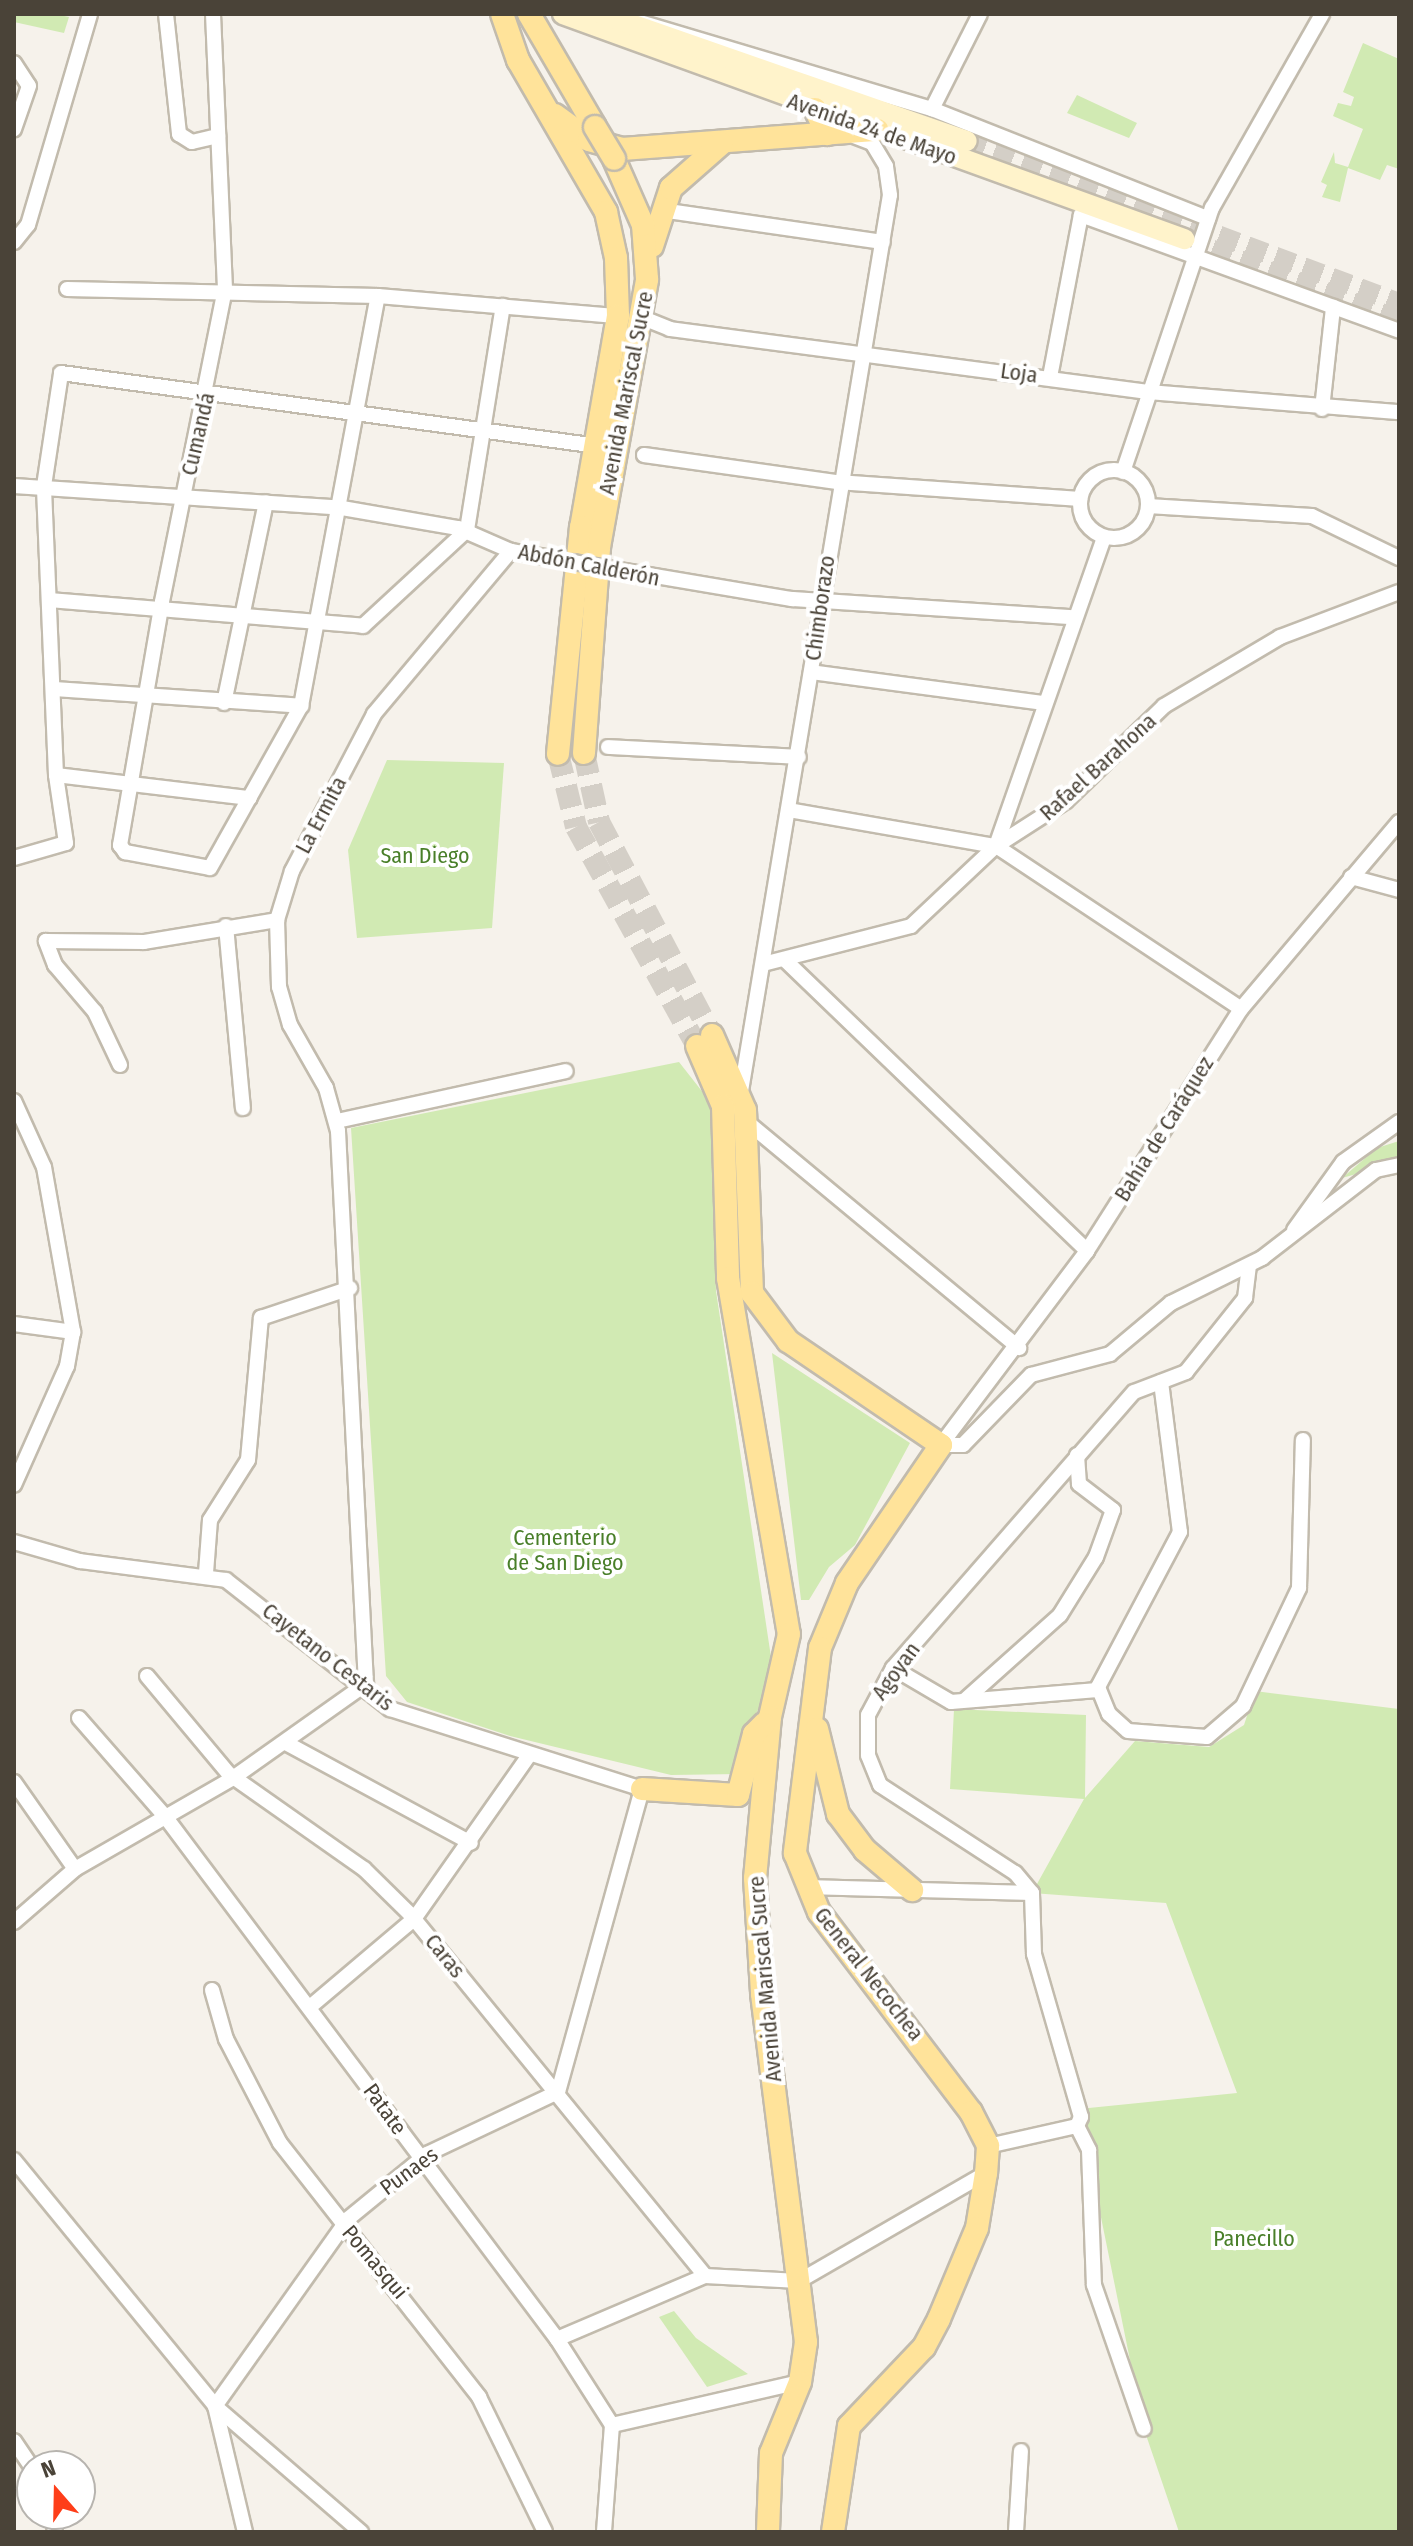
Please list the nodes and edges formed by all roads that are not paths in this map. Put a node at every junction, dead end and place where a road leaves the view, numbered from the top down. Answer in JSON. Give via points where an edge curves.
{"nodes":[{"id":1,"x":90,"y":14,"type":"edge"},
{"id":2,"x":166,"y":14,"type":"edge"},
{"id":3,"x":213,"y":14,"type":"edge"},
{"id":4,"x":486,"y":14,"type":"edge"},
{"id":5,"x":502,"y":14,"type":"edge"},
{"id":6,"x":529,"y":14,"type":"edge"},
{"id":7,"x":563,"y":14,"type":"edge"},
{"id":8,"x":980,"y":14,"type":"edge"},
{"id":9,"x":1322,"y":14,"type":"edge"},
{"id":10,"x":606,"y":16,"type":"edge"},
{"id":11,"x":518,"y":60,"type":"junction"},
{"id":12,"x":14,"y":63,"type":"edge"},
{"id":13,"x":543,"y":103,"type":"junction"},
{"id":14,"x":815,"y":109,"type":"junction"},
{"id":15,"x":932,"y":109,"type":"junction"},
{"id":16,"x":14,"y":129,"type":"edge"},
{"id":17,"x":877,"y":130,"type":"junction"},
{"id":18,"x":827,"y":134,"type":"junction"},
{"id":19,"x":218,"y":136,"type":"junction"},
{"id":20,"x":853,"y":136,"type":"junction"},
{"id":21,"x":966,"y":141,"type":"tunnel mouth"},
{"id":22,"x":721,"y":144,"type":"junction"},
{"id":23,"x":661,"y":210,"type":"junction"},
{"id":24,"x":1208,"y":218,"type":"junction"},
{"id":25,"x":14,"y":242,"type":"edge"},
{"id":26,"x":883,"y":242,"type":"junction"},
{"id":27,"x":1190,"y":247,"type":"junction"},
{"id":28,"x":647,"y":279,"type":"junction"},
{"id":29,"x":67,"y":289,"type":"dead end"},
{"id":30,"x":225,"y":289,"type":"junction"},
{"id":31,"x":378,"y":296,"type":"junction"},
{"id":32,"x":503,"y":306,"type":"junction"},
{"id":33,"x":1333,"y":307,"type":"junction"},
{"id":34,"x":618,"y":316,"type":"junction"},
{"id":35,"x":643,"y":318,"type":"junction"},
{"id":36,"x":1399,"y":331,"type":"edge"},
{"id":37,"x":859,"y":351,"type":"junction"},
{"id":38,"x":1050,"y":377,"type":"junction"},
{"id":39,"x":1149,"y":392,"type":"junction"},
{"id":40,"x":207,"y":394,"type":"junction"},
{"id":41,"x":1322,"y":409,"type":"junction"},
{"id":42,"x":359,"y":411,"type":"junction"},
{"id":43,"x":1399,"y":412,"type":"edge"},
{"id":44,"x":486,"y":425,"type":"junction"},
{"id":45,"x":590,"y":445,"type":"dead end"},
{"id":46,"x":644,"y":455,"type":"dead end"},
{"id":47,"x":1123,"y":472,"type":"junction"},
{"id":48,"x":837,"y":482,"type":"junction"},
{"id":49,"x":14,"y":486,"type":"edge"},
{"id":50,"x":44,"y":486,"type":"junction"},
{"id":51,"x":184,"y":492,"type":"junction"},
{"id":52,"x":1080,"y":499,"type":"junction"},
{"id":53,"x":266,"y":502,"type":"junction"},
{"id":54,"x":1148,"y":506,"type":"junction"},
{"id":55,"x":342,"y":508,"type":"junction"},
{"id":56,"x":467,"y":530,"type":"junction"},
{"id":57,"x":1104,"y":537,"type":"junction"},
{"id":58,"x":511,"y":551,"type":"junction"},
{"id":59,"x":1399,"y":558,"type":"edge"},
{"id":60,"x":1399,"y":592,"type":"edge"},
{"id":61,"x":50,"y":600,"type":"junction"},
{"id":62,"x":821,"y":601,"type":"junction"},
{"id":63,"x":162,"y":608,"type":"junction"},
{"id":64,"x":242,"y":615,"type":"junction"},
{"id":65,"x":1073,"y":617,"type":"junction"},
{"id":66,"x":317,"y":622,"type":"junction"},
{"id":67,"x":811,"y":672,"type":"junction"},
{"id":68,"x":54,"y":689,"type":"junction"},
{"id":69,"x":150,"y":698,"type":"junction"},
{"id":70,"x":224,"y":703,"type":"junction"},
{"id":71,"x":1043,"y":703,"type":"junction"},
{"id":72,"x":301,"y":706,"type":"junction"},
{"id":73,"x":608,"y":747,"type":"dead end"},
{"id":74,"x":584,"y":753,"type":"tunnel mouth"},
{"id":75,"x":558,"y":754,"type":"tunnel mouth"},
{"id":76,"x":799,"y":757,"type":"junction"},
{"id":77,"x":56,"y":775,"type":"junction"},
{"id":78,"x":134,"y":784,"type":"junction"},
{"id":79,"x":250,"y":798,"type":"junction"},
{"id":80,"x":789,"y":810,"type":"junction"},
{"id":81,"x":1399,"y":822,"type":"edge"},
{"id":82,"x":996,"y":846,"type":"junction"},
{"id":83,"x":14,"y":858,"type":"edge"},
{"id":84,"x":1351,"y":877,"type":"junction"},
{"id":85,"x":1399,"y":890,"type":"edge"},
{"id":86,"x":277,"y":920,"type":"junction"},
{"id":87,"x":226,"y":926,"type":"junction"},
{"id":88,"x":786,"y":961,"type":"junction"},
{"id":89,"x":763,"y":964,"type":"junction"},
{"id":90,"x":1241,"y":1009,"type":"junction"},
{"id":91,"x":120,"y":1065,"type":"dead end"},
{"id":92,"x":566,"y":1071,"type":"dead end"},
{"id":93,"x":740,"y":1098,"type":"junction"},
{"id":94,"x":14,"y":1101,"type":"edge"},
{"id":95,"x":243,"y":1108,"type":"dead end"},
{"id":96,"x":337,"y":1121,"type":"junction"},
{"id":97,"x":747,"y":1122,"type":"junction"},
{"id":98,"x":1399,"y":1122,"type":"edge"},
{"id":99,"x":1399,"y":1165,"type":"edge"},
{"id":100,"x":1293,"y":1234,"type":"junction"},
{"id":101,"x":1087,"y":1251,"type":"junction"},
{"id":102,"x":1249,"y":1266,"type":"junction"},
{"id":103,"x":350,"y":1288,"type":"junction"},
{"id":104,"x":14,"y":1324,"type":"edge"},
{"id":105,"x":73,"y":1332,"type":"junction"},
{"id":106,"x":788,"y":1341,"type":"junction"},
{"id":107,"x":743,"y":1345,"type":"junction"},
{"id":108,"x":1019,"y":1348,"type":"junction"},
{"id":109,"x":1161,"y":1382,"type":"junction"},
{"id":110,"x":1303,"y":1440,"type":"dead end"},
{"id":111,"x":941,"y":1445,"type":"junction"},
{"id":112,"x":1077,"y":1455,"type":"junction"},
{"id":113,"x":14,"y":1485,"type":"edge"},
{"id":114,"x":14,"y":1542,"type":"edge"},
{"id":115,"x":206,"y":1573,"type":"junction"},
{"id":116,"x":893,"y":1668,"type":"junction"},
{"id":117,"x":147,"y":1676,"type":"dead end"},
{"id":118,"x":366,"y":1684,"type":"junction"},
{"id":119,"x":1098,"y":1690,"type":"junction"},
{"id":120,"x":965,"y":1700,"type":"junction"},
{"id":121,"x":814,"y":1712,"type":"junction"},
{"id":122,"x":770,"y":1717,"type":"junction"},
{"id":123,"x":79,"y":1718,"type":"dead end"},
{"id":124,"x":286,"y":1743,"type":"junction"},
{"id":125,"x":528,"y":1757,"type":"junction"},
{"id":126,"x":233,"y":1778,"type":"junction"},
{"id":127,"x":14,"y":1782,"type":"edge"},
{"id":128,"x":642,"y":1789,"type":"junction"},
{"id":129,"x":164,"y":1815,"type":"junction"},
{"id":130,"x":471,"y":1843,"type":"junction"},
{"id":131,"x":75,"y":1869,"type":"junction"},
{"id":132,"x":805,"y":1887,"type":"junction"},
{"id":133,"x":912,"y":1890,"type":"junction"},
{"id":134,"x":1032,"y":1893,"type":"junction"},
{"id":135,"x":414,"y":1919,"type":"junction"},
{"id":136,"x":14,"y":1922,"type":"edge"},
{"id":137,"x":212,"y":1990,"type":"dead end"},
{"id":138,"x":311,"y":2006,"type":"junction"},
{"id":139,"x":558,"y":2092,"type":"junction"},
{"id":140,"x":1077,"y":2126,"type":"junction"},
{"id":141,"x":988,"y":2146,"type":"junction"},
{"id":142,"x":421,"y":2158,"type":"junction"},
{"id":143,"x":14,"y":2160,"type":"edge"},
{"id":144,"x":986,"y":2173,"type":"junction"},
{"id":145,"x":344,"y":2224,"type":"junction"},
{"id":146,"x":705,"y":2276,"type":"junction"},
{"id":147,"x":799,"y":2281,"type":"junction"},
{"id":148,"x":557,"y":2339,"type":"junction"},
{"id":149,"x":800,"y":2382,"type":"junction"},
{"id":150,"x":215,"y":2406,"type":"junction"},
{"id":151,"x":612,"y":2425,"type":"junction"},
{"id":152,"x":1144,"y":2429,"type":"dead end"},
{"id":153,"x":1021,"y":2451,"type":"dead end"},
{"id":154,"x":245,"y":2532,"type":"edge"},
{"id":155,"x":361,"y":2532,"type":"edge"},
{"id":156,"x":545,"y":2532,"type":"edge"},
{"id":157,"x":604,"y":2532,"type":"edge"},
{"id":158,"x":768,"y":2532,"type":"edge"},
{"id":159,"x":833,"y":2532,"type":"edge"},
{"id":160,"x":1016,"y":2532,"type":"edge"}],
"edges":[{"from":1,"to":25,"type":"street","via":[[28,225]]},
{"from":2,"to":19,"type":"street","via":[[179,134],[192,142]]},
{"from":3,"to":19,"type":"street","name":"Cumandá"},
{"from":4,"to":11,"type":"main road"},
{"from":5,"to":11,"type":"main road","name":"Avenida Mariscal Sucre"},
{"from":6,"to":28,"type":"main road","name":"Avenida Mariscal Sucre","bridge":true,"via":[[614,159],[643,225]]},
{"from":7,"to":14,"type":"main road","name":"Avenida 24 de Mayo"},
{"from":8,"to":15,"type":"street"},
{"from":9,"to":24,"type":"street"},
{"from":10,"to":15,"type":"street","name":"Avenida 24 de Mayo","via":[[641,17]]},
{"from":10,"to":21,"type":"main road","name":"Avenida 24 de Mayo"},
{"from":11,"to":13,"type":"main road","name":"Avenida Mariscal Sucre"},
{"from":12,"to":16,"type":"street","via":[[29,86]]},
{"from":13,"to":22,"type":"main road","via":[[579,134],[613,149]]},
{"from":13,"to":34,"type":"main road","name":"Avenida Mariscal Sucre","via":[[606,212]]},
{"from":14,"to":17,"type":"main road","name":"Avenida 24 de Mayo"},
{"from":14,"to":18,"type":"main road"},
{"from":15,"to":24,"type":"street","name":"Avenida 24 de Mayo"},
{"from":17,"to":20,"type":"main road"},
{"from":17,"to":27,"type":"main road","name":"Avenida 24 de Mayo"},
{"from":18,"to":20,"type":"main road"},
{"from":18,"to":22,"type":"main road"},
{"from":19,"to":30,"type":"street","name":"Cumandá"},
{"from":20,"to":26,"type":"street","name":"Chimborazo","via":[[872,143],[889,172]]},
{"from":22,"to":23,"type":"main road","via":[[681,175]]},
{"from":23,"to":26,"type":"street"},
{"from":23,"to":28,"type":"main road"},
{"from":24,"to":27,"type":"street"},
{"from":26,"to":37,"type":"street","name":"Chimborazo"},
{"from":27,"to":33,"type":"street","name":"Avenida 24 de Mayo"},
{"from":27,"to":38,"type":"street","name":"Avenida 24 de Mayo","via":[[1081,215]]},
{"from":27,"to":39,"type":"street"},
{"from":28,"to":35,"type":"main road","name":"Avenida Mariscal Sucre"},
{"from":29,"to":30,"type":"street"},
{"from":30,"to":31,"type":"street"},
{"from":30,"to":40,"type":"street","name":"Cumandá"},
{"from":31,"to":32,"type":"street"},
{"from":31,"to":42,"type":"street"},
{"from":32,"to":34,"type":"street"},
{"from":32,"to":44,"type":"street"},
{"from":33,"to":36,"type":"street","name":"Avenida 24 de Mayo"},
{"from":33,"to":41,"type":"street"},
{"from":34,"to":75,"type":"main road","name":"Avenida Mariscal Sucre","via":[[581,527]]},
{"from":35,"to":37,"type":"street","name":"Loja","via":[[670,329]]},
{"from":35,"to":74,"type":"main road","name":"Avenida Mariscal Sucre","via":[[599,547]]},
{"from":37,"to":38,"type":"street","name":"Loja"},
{"from":37,"to":48,"type":"street","name":"Chimborazo"},
{"from":38,"to":39,"type":"street","name":"Loja"},
{"from":39,"to":41,"type":"street","name":"Loja"},
{"from":39,"to":47,"type":"street"},
{"from":40,"to":42,"type":"street"},
{"from":40,"to":50,"type":"street","via":[[61,373]]},
{"from":40,"to":51,"type":"street","name":"Cumandá"},
{"from":41,"to":43,"type":"street","name":"Loja"},
{"from":42,"to":44,"type":"street"},
{"from":42,"to":55,"type":"street"},
{"from":44,"to":45,"type":"street"},
{"from":44,"to":56,"type":"street"},
{"from":46,"to":48,"type":"street"},
{"from":47,"to":52,"type":"street","via":[[1101,473]]},
{"from":47,"to":54,"type":"street","via":[[1142,484]]},
{"from":48,"to":52,"type":"street"},
{"from":48,"to":62,"type":"street","name":"Chimborazo"},
{"from":49,"to":50,"type":"street","name":"Abdón Calderón"},
{"from":50,"to":51,"type":"street","name":"Abdón Calderón"},
{"from":50,"to":61,"type":"street"},
{"from":51,"to":53,"type":"street","name":"Abdón Calderón"},
{"from":51,"to":63,"type":"street","name":"Cumandá"},
{"from":52,"to":57,"type":"street","via":[[1082,518]]},
{"from":53,"to":55,"type":"street","name":"Abdón Calderón"},
{"from":53,"to":64,"type":"street"},
{"from":54,"to":57,"type":"street","via":[[1134,532]]},
{"from":54,"to":59,"type":"street","via":[[1312,516]]},
{"from":55,"to":56,"type":"street","name":"Abdón Calderón"},
{"from":55,"to":66,"type":"street"},
{"from":56,"to":58,"type":"street","name":"Abdón Calderón"},
{"from":56,"to":66,"type":"street","via":[[363,626]]},
{"from":57,"to":65,"type":"street"},
{"from":58,"to":62,"type":"street","name":"Abdón Calderón","bridge":true},
{"from":58,"to":86,"type":"street","name":"La Ermita","via":[[374,714],[292,871]]},
{"from":60,"to":82,"type":"street","name":"Rafael Barahona","via":[[1280,637],[1164,706],[1066,801]]},
{"from":61,"to":63,"type":"street"},
{"from":61,"to":68,"type":"street"},
{"from":62,"to":65,"type":"street","name":"Abdón Calderón"},
{"from":62,"to":67,"type":"street","name":"Chimborazo"},
{"from":63,"to":64,"type":"street"},
{"from":63,"to":69,"type":"street","name":"Cumandá"},
{"from":64,"to":66,"type":"street"},
{"from":64,"to":70,"type":"street"},
{"from":65,"to":71,"type":"street"},
{"from":66,"to":72,"type":"street"},
{"from":67,"to":71,"type":"street"},
{"from":67,"to":76,"type":"street","name":"Chimborazo"},
{"from":68,"to":69,"type":"street"},
{"from":68,"to":77,"type":"street"},
{"from":69,"to":70,"type":"street"},
{"from":69,"to":78,"type":"street","name":"Cumandá"},
{"from":70,"to":72,"type":"street"},
{"from":71,"to":82,"type":"street"},
{"from":72,"to":79,"type":"street"},
{"from":73,"to":76,"type":"street"},
{"from":76,"to":80,"type":"street","name":"Chimborazo"},
{"from":77,"to":78,"type":"street"},
{"from":77,"to":83,"type":"street","via":[[65,848]]},
{"from":78,"to":79,"type":"street"},
{"from":78,"to":79,"type":"street","name":"Cumandá","via":[[121,850],[210,868]]},
{"from":80,"to":82,"type":"street"},
{"from":80,"to":89,"type":"street","name":"Chimborazo"},
{"from":81,"to":84,"type":"street","name":"Bahía de Caráquez"},
{"from":82,"to":88,"type":"street","name":"Rafael Barahona","via":[[911,926]]},
{"from":82,"to":90,"type":"street"},
{"from":84,"to":85,"type":"street"},
{"from":84,"to":90,"type":"street","name":"Bahía de Caráquez"},
{"from":86,"to":87,"type":"street"},
{"from":86,"to":96,"type":"street","name":"La Ermita","via":[[279,987],[290,1025]]},
{"from":87,"to":91,"type":"street","via":[[144,942],[46,941],[55,965],[95,1012]]},
{"from":87,"to":95,"type":"street"},
{"from":88,"to":89,"type":"street","name":"Rafael Barahona"},
{"from":88,"to":101,"type":"street"},
{"from":89,"to":93,"type":"street","name":"Chimborazo"},
{"from":90,"to":101,"type":"street","name":"Bahía de Caráquez"},
{"from":92,"to":96,"type":"street"},
{"from":93,"to":97,"type":"main road","name":"Avenida Mariscal Sucre"},
{"from":93,"to":107,"type":"main road","name":"Avenida Mariscal Sucre","via":[[705,1040],[723,1106],[726,1263]]},
{"from":94,"to":105,"type":"street","via":[[44,1167]]},
{"from":96,"to":103,"type":"street"},
{"from":97,"to":106,"type":"main road","name":"Avenida Mariscal Sucre","via":[[752,1293]]},
{"from":97,"to":108,"type":"street"},
{"from":98,"to":100,"type":"street","via":[[1343,1162]]},
{"from":99,"to":100,"type":"street","via":[[1376,1170]]},
{"from":100,"to":102,"type":"street"},
{"from":101,"to":108,"type":"street","name":"Bahía de Caráquez"},
{"from":102,"to":109,"type":"street","name":"Agoyan","via":[[1245,1298],[1186,1372]]},
{"from":102,"to":111,"type":"street","via":[[1171,1303],[1110,1354],[1031,1375],[963,1445]]},
{"from":103,"to":115,"type":"street","via":[[261,1318],[248,1460],[210,1520]]},
{"from":103,"to":118,"type":"street"},
{"from":104,"to":105,"type":"street"},
{"from":105,"to":113,"type":"street","via":[[67,1366]]},
{"from":106,"to":107,"type":"main road","via":[[771,1334]]},
{"from":106,"to":111,"type":"main road"},
{"from":107,"to":122,"type":"main road","name":"Avenida Mariscal Sucre","via":[[789,1634]]},
{"from":108,"to":111,"type":"street","name":"Bahía de Caráquez"},
{"from":109,"to":112,"type":"street","name":"Agoyan","via":[[1134,1392]]},
{"from":109,"to":119,"type":"street","via":[[1180,1532]]},
{"from":110,"to":119,"type":"street","via":[[1299,1588],[1230,1722],[1194,1738],[1119,1726]]},
{"from":111,"to":121,"type":"main road","name":"General Necochea","via":[[847,1583],[820,1648]]},
{"from":112,"to":116,"type":"street","name":"Agoyan"},
{"from":112,"to":120,"type":"street","via":[[1079,1484],[1113,1510],[1096,1557],[1060,1615]]},
{"from":114,"to":115,"type":"street","name":"Cayetano Cestaris","via":[[80,1561]]},
{"from":115,"to":118,"type":"street","name":"Cayetano Cestaris"},
{"from":116,"to":120,"type":"street","via":[[947,1701]]},
{"from":116,"to":134,"type":"street","name":"Agoyan","via":[[868,1715],[868,1755],[880,1785],[1015,1873]]},
{"from":117,"to":126,"type":"street","name":"Caras"},
{"from":118,"to":124,"type":"street"},
{"from":118,"to":125,"type":"street","name":"Cayetano Cestaris","via":[[390,1709]]},
{"from":119,"to":120,"type":"street"},
{"from":121,"to":132,"type":"main road","name":"General Necochea","via":[[795,1834]]},
{"from":121,"to":133,"type":"main road","via":[[838,1814],[865,1850]]},
{"from":122,"to":128,"type":"main road","via":[[754,1734],[738,1795]]},
{"from":122,"to":147,"type":"main road","name":"Avenida Mariscal Sucre","via":[[755,1878],[762,1994]]},
{"from":123,"to":129,"type":"street","name":"Patate"},
{"from":124,"to":126,"type":"street"},
{"from":124,"to":130,"type":"street"},
{"from":125,"to":128,"type":"street","name":"Cayetano Cestaris"},
{"from":125,"to":130,"type":"street"},
{"from":126,"to":129,"type":"street"},
{"from":126,"to":135,"type":"street","name":"Caras","via":[[364,1869]]},
{"from":127,"to":131,"type":"street"},
{"from":128,"to":139,"type":"street"},
{"from":129,"to":131,"type":"street"},
{"from":129,"to":138,"type":"street","name":"Patate"},
{"from":130,"to":135,"type":"street"},
{"from":131,"to":136,"type":"street"},
{"from":132,"to":133,"type":"street"},
{"from":132,"to":141,"type":"main road","name":"General Necochea","via":[[962,2099]]},
{"from":133,"to":134,"type":"street"},
{"from":134,"to":140,"type":"street","via":[[1027,1922],[1081,2117]]},
{"from":135,"to":138,"type":"street"},
{"from":135,"to":139,"type":"street","name":"Caras"},
{"from":137,"to":145,"type":"street","name":"Pomasqui","via":[[257,2103]]},
{"from":138,"to":142,"type":"street","name":"Patate"},
{"from":139,"to":142,"type":"street","name":"Punaes"},
{"from":139,"to":146,"type":"street","name":"Caras"},
{"from":140,"to":141,"type":"street"},
{"from":140,"to":152,"type":"street","via":[[1089,2150],[1094,2285]]},
{"from":141,"to":144,"type":"main road"},
{"from":142,"to":145,"type":"street","name":"Punaes"},
{"from":142,"to":148,"type":"street","name":"Patate"},
{"from":143,"to":150,"type":"street"},
{"from":144,"to":147,"type":"street"},
{"from":144,"to":159,"type":"main road","via":[[977,2228],[924,2347],[849,2426]]},
{"from":145,"to":150,"type":"street","name":"Punaes"},
{"from":145,"to":156,"type":"street","name":"Pomasqui","via":[[479,2397]]},
{"from":146,"to":147,"type":"street"},
{"from":146,"to":148,"type":"street"},
{"from":147,"to":149,"type":"main road","name":"Avenida Mariscal Sucre","via":[[806,2342]]},
{"from":148,"to":151,"type":"street","name":"Patate"},
{"from":149,"to":151,"type":"street"},
{"from":149,"to":158,"type":"main road","name":"Avenida Mariscal Sucre","via":[[771,2453]]},
{"from":150,"to":154,"type":"street"},
{"from":150,"to":155,"type":"street"},
{"from":151,"to":157,"type":"street"},
{"from":153,"to":160,"type":"street"}]}
